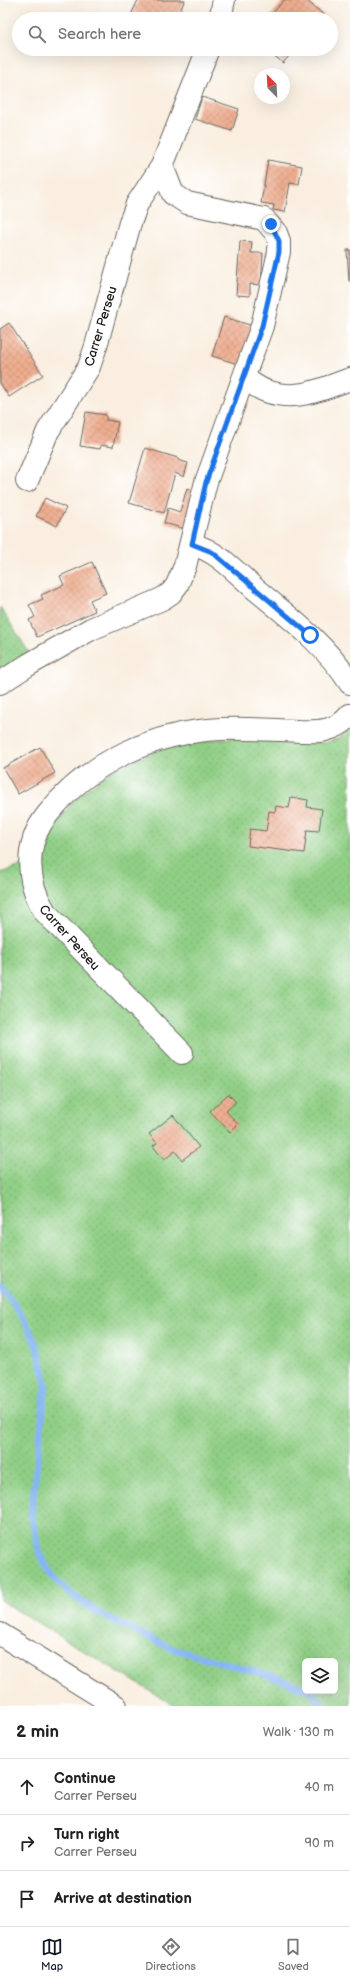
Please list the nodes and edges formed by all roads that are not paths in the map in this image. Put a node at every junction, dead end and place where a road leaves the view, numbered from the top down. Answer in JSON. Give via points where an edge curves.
{"nodes":[{"id":1,"x":224,"y":0,"type":"edge"},
{"id":2,"x":221,"y":12,"type":"edge"},
{"id":3,"x":205,"y":56,"type":"edge"},
{"id":4,"x":162,"y":166,"type":"junction"},
{"id":5,"x":244,"y":378,"type":"junction"},
{"id":6,"x":350,"y":379,"type":"edge"},
{"id":7,"x":27,"y":481,"type":"dead end"},
{"id":8,"x":192,"y":544,"type":"junction"},
{"id":9,"x":350,"y":683,"type":"edge"},
{"id":10,"x":0,"y":684,"type":"edge"},
{"id":11,"x":350,"y":715,"type":"edge"},
{"id":12,"x":182,"y":1053,"type":"dead end"},
{"id":13,"x":0,"y":1634,"type":"edge"},
{"id":14,"x":116,"y":1706,"type":"edge"}],
"edges":[{"from":1,"to":2,"type":"street"},
{"from":3,"to":4,"type":"street","name":"Carrer Perseu"},
{"from":4,"to":5,"type":"street","via":[[168,185],[178,199],[264,219],[276,233],[279,241],[277,259],[262,326]]},
{"from":4,"to":7,"type":"street","name":"Carrer Perseu","via":[[137,204],[89,367],[48,431]]},
{"from":5,"to":6,"type":"street","via":[[267,392],[296,396]]},
{"from":5,"to":8,"type":"street","via":[[206,482]]},
{"from":8,"to":9,"type":"street","via":[[212,552],[296,622],[326,652]]},
{"from":8,"to":10,"type":"street","via":[[181,577],[171,593],[92,629]]},
{"from":11,"to":12,"type":"street","name":"Carrer Perseu","via":[[341,723],[323,731],[221,729],[195,732],[142,745],[127,751],[78,782],[52,808],[37,831],[32,844],[31,874],[37,899],[45,912]]},
{"from":13,"to":14,"type":"street"}]}
